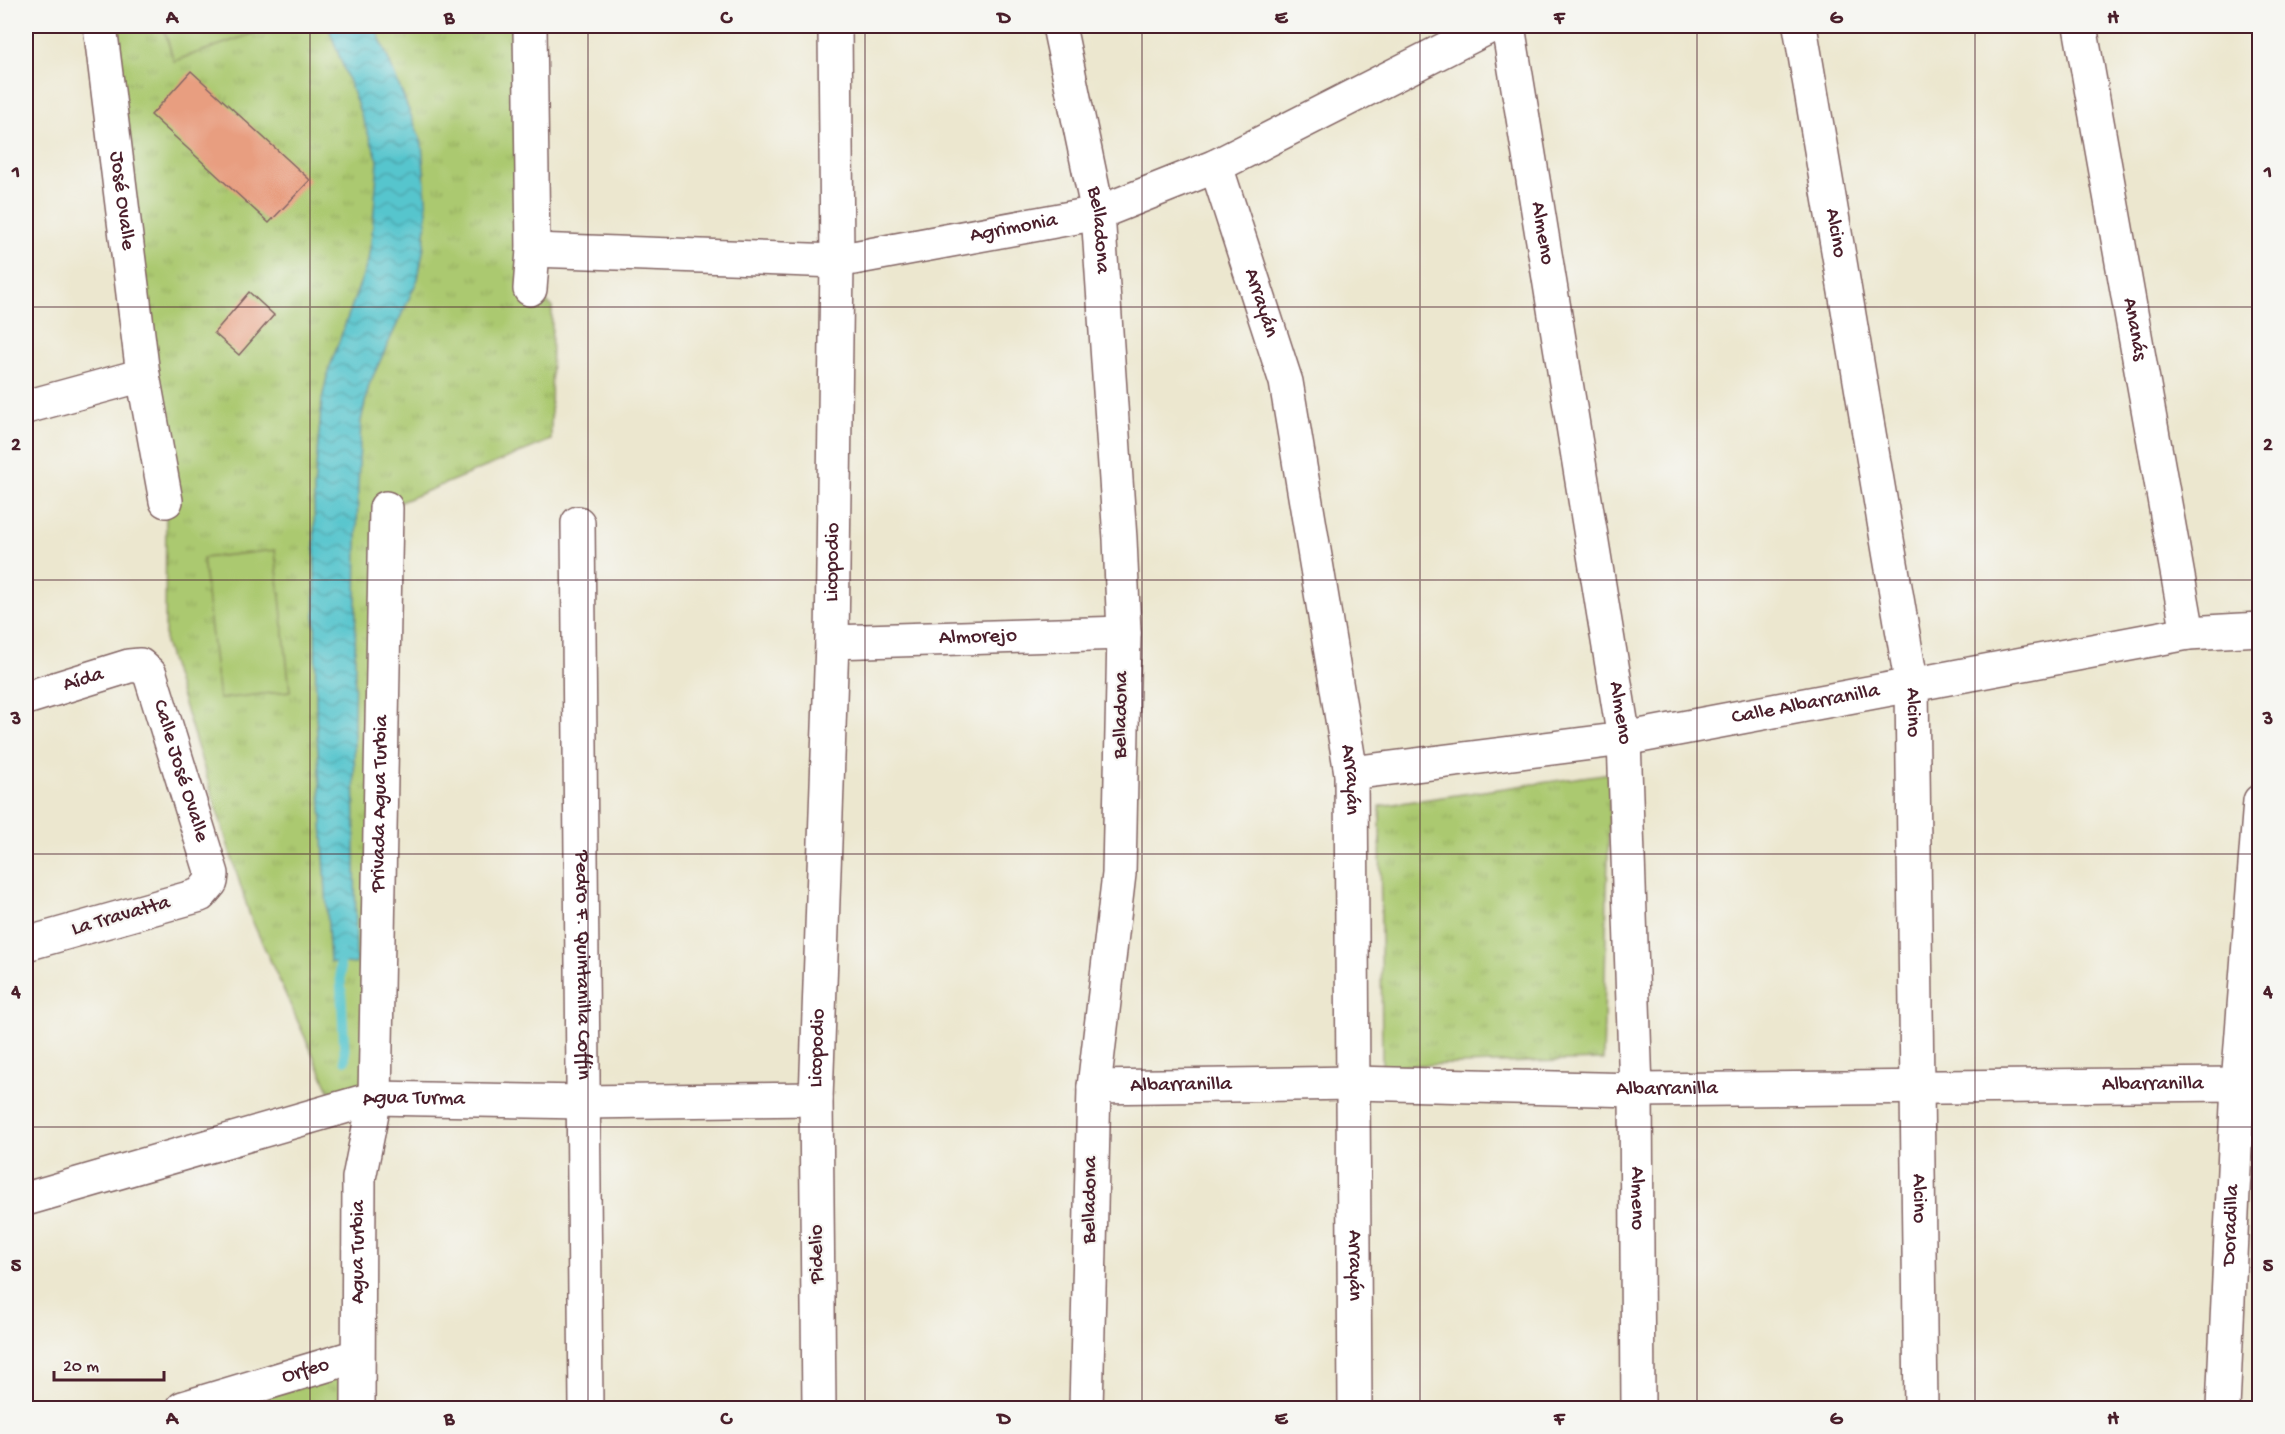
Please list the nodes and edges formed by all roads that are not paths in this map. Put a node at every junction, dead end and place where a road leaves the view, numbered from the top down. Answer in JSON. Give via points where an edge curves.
{"nodes":[{"id":1,"x":100,"y":26,"type":"edge"},
{"id":2,"x":530,"y":26,"type":"edge"},
{"id":3,"x":835,"y":26,"type":"edge"},
{"id":4,"x":1059,"y":26,"type":"edge"},
{"id":5,"x":1491,"y":26,"type":"edge"},
{"id":6,"x":1508,"y":26,"type":"edge"},
{"id":7,"x":1800,"y":26,"type":"edge"},
{"id":8,"x":2080,"y":26,"type":"edge"},
{"id":9,"x":1216,"y":166,"type":"junction"},
{"id":10,"x":1098,"y":213,"type":"junction"},
{"id":11,"x":533,"y":250,"type":"junction"},
{"id":12,"x":837,"y":261,"type":"junction"},
{"id":13,"x":530,"y":289,"type":"dead end"},
{"id":14,"x":143,"y":375,"type":"junction"},
{"id":15,"x":26,"y":407,"type":"edge"},
{"id":16,"x":166,"y":501,"type":"dead end"},
{"id":17,"x":386,"y":508,"type":"dead end"},
{"id":18,"x":578,"y":523,"type":"dead end"},
{"id":19,"x":2259,"y":629,"type":"edge"},
{"id":20,"x":1124,"y":633,"type":"junction"},
{"id":21,"x":2188,"y":633,"type":"junction"},
{"id":22,"x":832,"y":642,"type":"junction"},
{"id":23,"x":140,"y":665,"type":"joint"},
{"id":24,"x":1912,"y":687,"type":"junction"},
{"id":25,"x":26,"y":698,"type":"edge"},
{"id":26,"x":1624,"y":739,"type":"junction"},
{"id":27,"x":1351,"y":773,"type":"junction"},
{"id":28,"x":2259,"y":801,"type":"edge"},
{"id":29,"x":211,"y":882,"type":"joint"},
{"id":30,"x":26,"y":944,"type":"edge"},
{"id":31,"x":1354,"y":1083,"type":"junction"},
{"id":32,"x":2238,"y":1084,"type":"junction"},
{"id":33,"x":1094,"y":1088,"type":"junction"},
{"id":34,"x":1917,"y":1089,"type":"junction"},
{"id":35,"x":1636,"y":1090,"type":"junction"},
{"id":36,"x":375,"y":1098,"type":"junction"},
{"id":37,"x":816,"y":1099,"type":"junction"},
{"id":38,"x":583,"y":1102,"type":"junction"},
{"id":39,"x":26,"y":1199,"type":"edge"},
{"id":40,"x":357,"y":1356,"type":"junction"},
{"id":41,"x":2216,"y":1405,"type":"edge"},
{"id":42,"x":183,"y":1408,"type":"edge"},
{"id":43,"x":358,"y":1408,"type":"edge"},
{"id":44,"x":586,"y":1408,"type":"edge"},
{"id":45,"x":819,"y":1408,"type":"edge"},
{"id":46,"x":1086,"y":1408,"type":"edge"},
{"id":47,"x":1355,"y":1408,"type":"edge"},
{"id":48,"x":1638,"y":1408,"type":"edge"},
{"id":49,"x":1921,"y":1408,"type":"edge"}],
"edges":[{"from":1,"to":14,"type":"street","name":"José Ovalle"},
{"from":2,"to":11,"type":"street"},
{"from":3,"to":12,"type":"street","name":"Licopodio"},
{"from":4,"to":10,"type":"street","name":"Belladona"},
{"from":5,"to":9,"type":"street","name":"Agrimonia"},
{"from":6,"to":26,"type":"street","name":"Almeno"},
{"from":7,"to":24,"type":"street","name":"Alcino"},
{"from":8,"to":21,"type":"street","name":"Ananás"},
{"from":9,"to":10,"type":"street","name":"Agrimonia"},
{"from":9,"to":27,"type":"street","name":"Arrayán","via":[[1287,382]]},
{"from":10,"to":12,"type":"street","name":"Agrimonia"},
{"from":10,"to":20,"type":"street","name":"Belladona"},
{"from":11,"to":12,"type":"street","name":"Agrimonia"},
{"from":11,"to":13,"type":"street"},
{"from":12,"to":22,"type":"street","name":"Licopodio"},
{"from":14,"to":15,"type":"street"},
{"from":14,"to":16,"type":"street","name":"José Ovalle"},
{"from":17,"to":36,"type":"street","name":"Privada Agua Turbia"},
{"from":18,"to":38,"type":"street","name":"Pedro F. Quintanilla Coffin"},
{"from":19,"to":21,"type":"street","name":"Calle Albarranilla"},
{"from":20,"to":22,"type":"street","name":"Almorejo"},
{"from":20,"to":33,"type":"street","name":"Belladona","via":[[1119,874]]},
{"from":21,"to":24,"type":"street","name":"Calle Albarranilla"},
{"from":22,"to":37,"type":"street","name":"Licopodio"},
{"from":23,"to":25,"type":"street","name":"Aída"},
{"from":23,"to":29,"type":"street","name":"Calle José Ovalle","via":[[150,674],[212,874]]},
{"from":24,"to":26,"type":"street","name":"Calle Albarranilla"},
{"from":24,"to":34,"type":"street","name":"Alcino"},
{"from":26,"to":27,"type":"street","name":"Calle Albarranilla"},
{"from":26,"to":35,"type":"street","name":"Almeno"},
{"from":27,"to":31,"type":"street","name":"Arrayán"},
{"from":28,"to":32,"type":"street","name":"Doradilla"},
{"from":29,"to":30,"type":"street","name":"La Travatta","via":[[200,895]]},
{"from":31,"to":33,"type":"street","name":"Albarranilla"},
{"from":31,"to":35,"type":"street","name":"Albarranilla"},
{"from":31,"to":47,"type":"street","name":"Arrayán"},
{"from":32,"to":34,"type":"street","name":"Albarranilla"},
{"from":32,"to":41,"type":"street","name":"Doradilla"},
{"from":33,"to":46,"type":"street","name":"Belladona"},
{"from":34,"to":35,"type":"street","name":"Albarranilla"},
{"from":34,"to":49,"type":"street","name":"Alcino"},
{"from":35,"to":48,"type":"street","name":"Almeno"},
{"from":36,"to":38,"type":"street","name":"Agua Turma"},
{"from":36,"to":39,"type":"street","name":"Agua Turma"},
{"from":36,"to":40,"type":"street","name":"Agua Turbia","via":[[359,1178]]},
{"from":37,"to":38,"type":"street","name":"Agua Turma"},
{"from":37,"to":45,"type":"street","name":"Pidelio"},
{"from":38,"to":44,"type":"street","name":"Pedro F. Quintanilla Coffin"},
{"from":40,"to":42,"type":"street","name":"Orfeo"},
{"from":40,"to":43,"type":"street","name":"Agua Turbia"}]}
